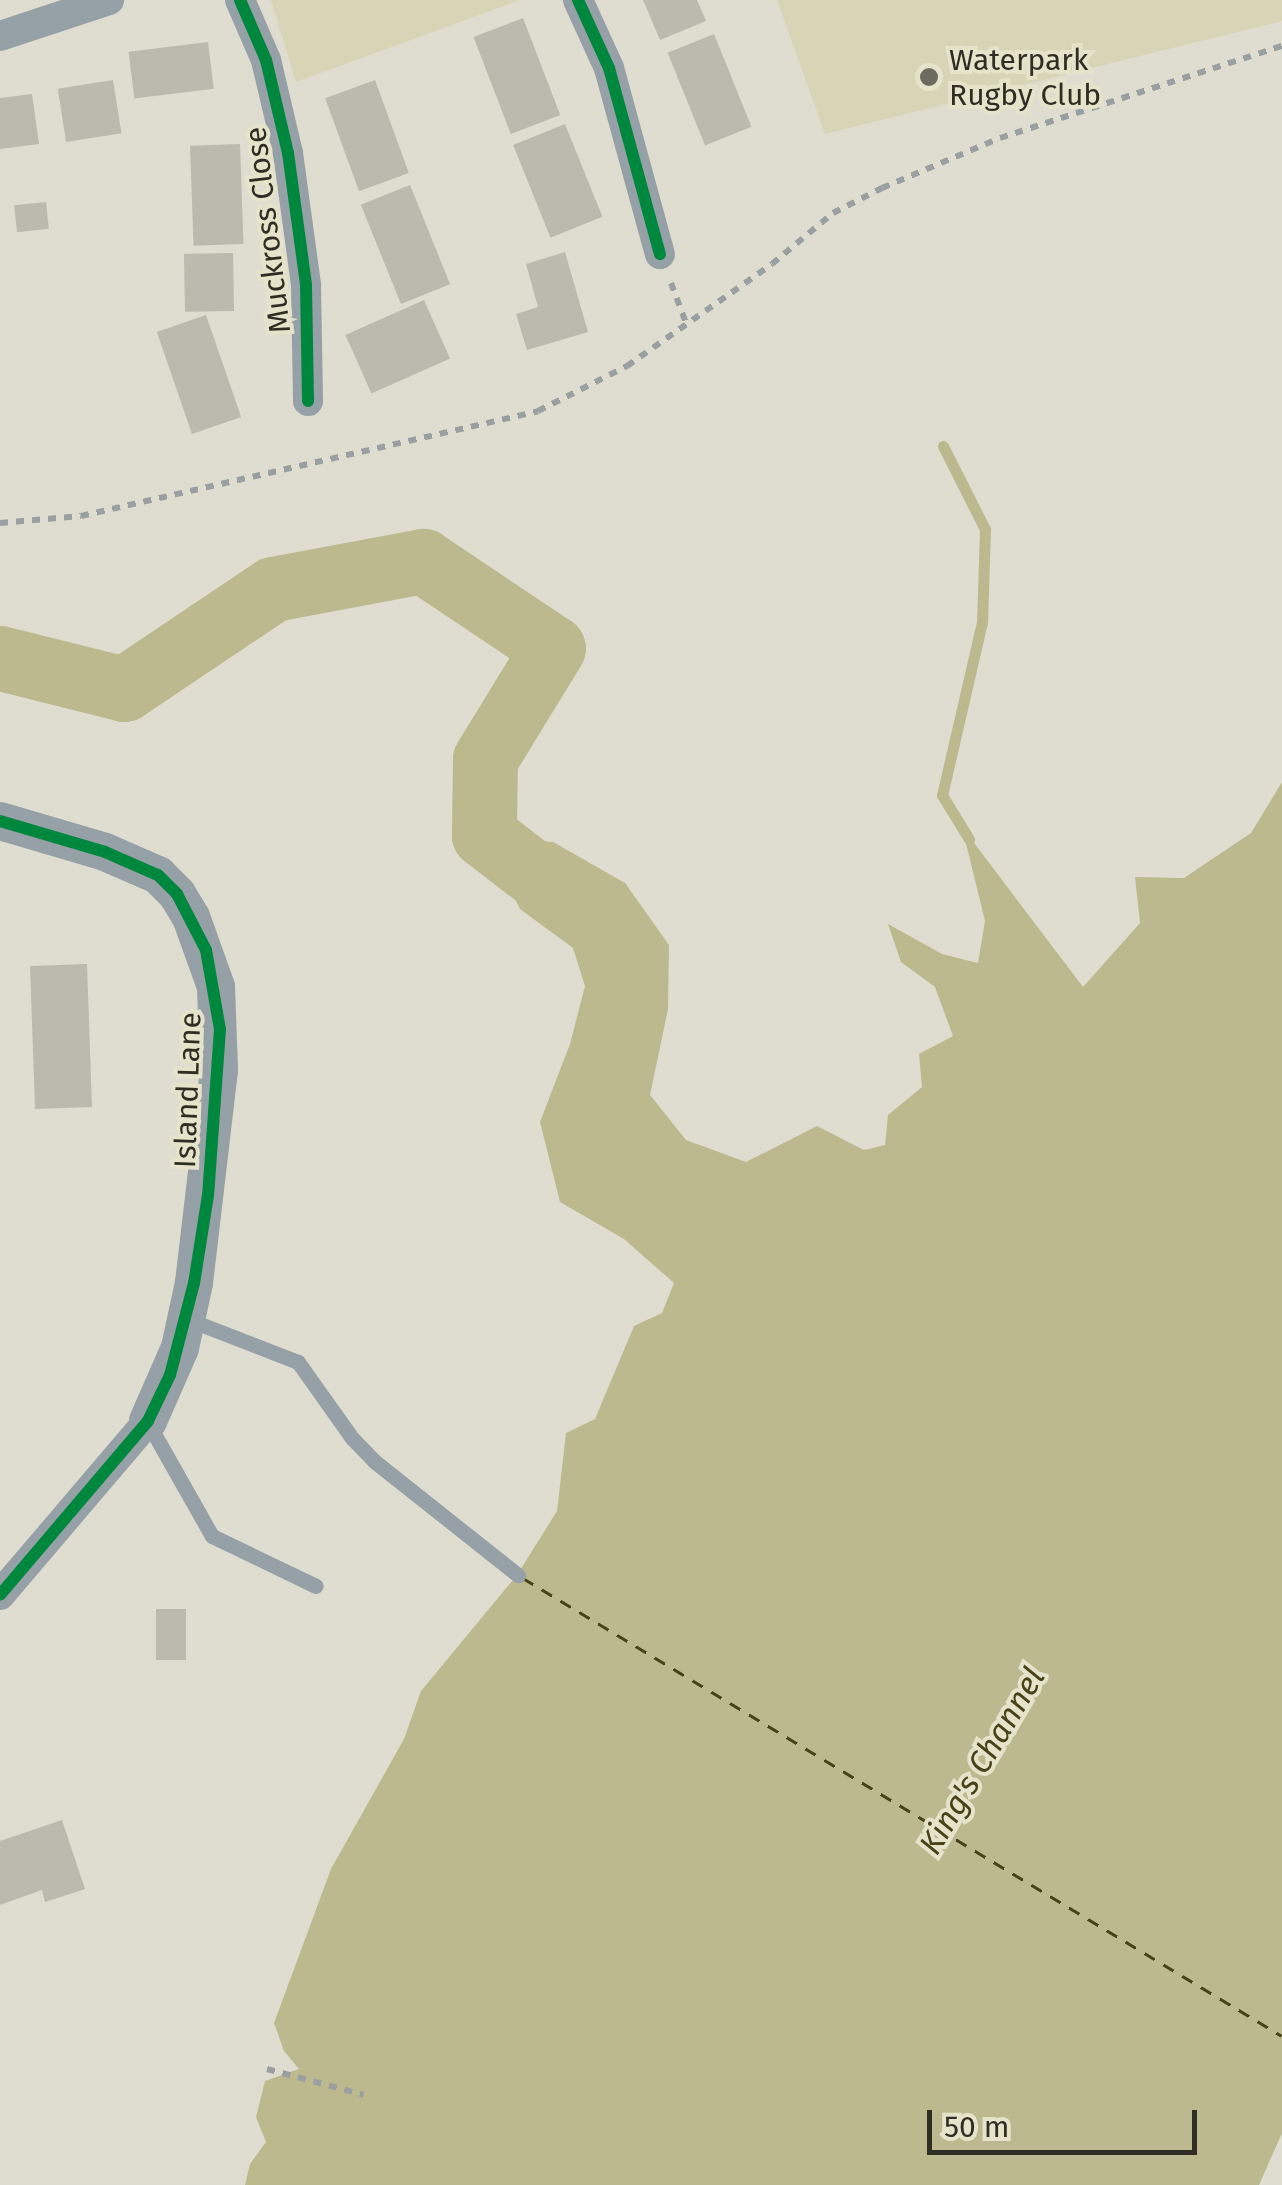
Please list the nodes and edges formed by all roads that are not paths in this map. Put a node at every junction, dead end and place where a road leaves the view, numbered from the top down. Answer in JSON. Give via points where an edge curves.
{"nodes":[{"id":1,"x":108,"y":0,"type":"edge"},
{"id":2,"x":240,"y":0,"type":"edge"},
{"id":3,"x":578,"y":0,"type":"edge"},
{"id":4,"x":0,"y":36,"type":"edge"},
{"id":5,"x":660,"y":254,"type":"road end"},
{"id":6,"x":308,"y":401,"type":"dead end"},
{"id":7,"x":0,"y":820,"type":"edge"},
{"id":8,"x":186,"y":1319,"type":"junction"},
{"id":9,"x":148,"y":1422,"type":"junction"},
{"id":10,"x":518,"y":1575,"type":"dead end"},
{"id":11,"x":316,"y":1586,"type":"dead end"},
{"id":12,"x":0,"y":1595,"type":"edge"}],
"edges":[{"from":1,"to":4,"type":"street"},
{"from":2,"to":6,"type":"street","name":"Muckross Close","via":[[266,60],[288,153],[306,285]]},
{"from":3,"to":5,"type":"street","via":[[609,68]]},
{"from":7,"to":8,"type":"street","name":"Island Lane","via":[[158,876],[177,894],[206,950],[216,988],[219,1070],[208,1195]]},
{"from":8,"to":9,"type":"street","name":"Island Lane"},
{"from":8,"to":10,"type":"lane","via":[[298,1362],[374,1461]]},
{"from":9,"to":11,"type":"lane","via":[[212,1536]]},
{"from":9,"to":12,"type":"street"}]}
